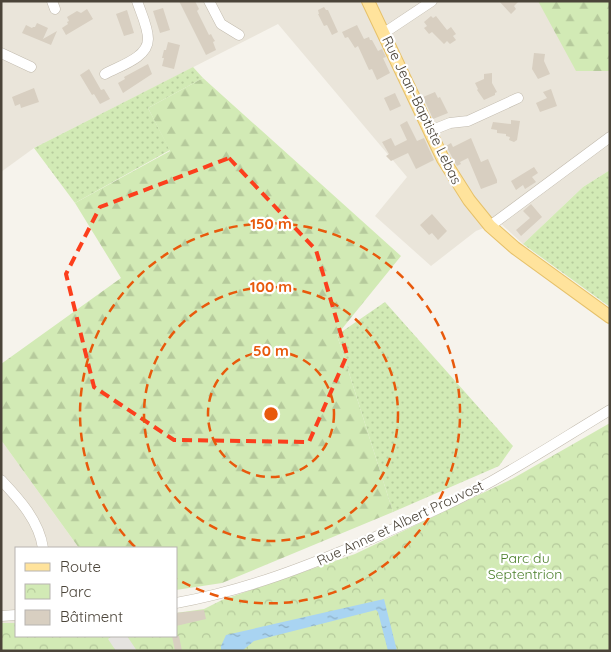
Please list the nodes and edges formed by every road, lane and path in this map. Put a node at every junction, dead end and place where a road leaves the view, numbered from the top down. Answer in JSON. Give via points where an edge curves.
{"nodes":[{"id":1,"x":137,"y":1,"type":"edge"},
{"id":2,"x":209,"y":1,"type":"edge"},
{"id":3,"x":368,"y":1,"type":"edge"},
{"id":4,"x":432,"y":1,"type":"edge"},
{"id":5,"x":384,"y":33,"type":"junction"},
{"id":6,"x":239,"y":35,"type":"dead end"},
{"id":7,"x":1,"y":53,"type":"edge"},
{"id":8,"x":30,"y":67,"type":"dead end"},
{"id":9,"x":104,"y":74,"type":"dead end"},
{"id":10,"x":518,"y":98,"type":"dead end"},
{"id":11,"x":430,"y":131,"type":"junction"},
{"id":12,"x":610,"y":137,"type":"edge"},
{"id":13,"x":490,"y":226,"type":"junction"},
{"id":14,"x":597,"y":309,"type":"junction"},
{"id":15,"x":610,"y":317,"type":"edge"},
{"id":16,"x":610,"y":321,"type":"edge"},
{"id":17,"x":610,"y":410,"type":"edge"},
{"id":18,"x":1,"y":480,"type":"edge"},
{"id":19,"x":43,"y":547,"type":"edge"},
{"id":20,"x":178,"y":603,"type":"edge"},
{"id":21,"x":15,"y":615,"type":"edge"},
{"id":22,"x":1,"y":616,"type":"edge"}],
"edges":[{"from":1,"to":9,"type":"street","via":[[148,34],[146,46],[137,56]]},
{"from":2,"to":6,"type":"street","via":[[221,24]]},
{"from":3,"to":5,"type":"main road","name":"Rue Jean-Baptiste Lebas"},
{"from":4,"to":5,"type":"street"},
{"from":5,"to":11,"type":"main road","name":"Rue Jean-Baptiste Lebas"},
{"from":7,"to":8,"type":"street"},
{"from":10,"to":11,"type":"street","via":[[468,121],[450,123]]},
{"from":11,"to":13,"type":"main road","name":"Rue Jean-Baptiste Lebas","via":[[456,182]]},
{"from":12,"to":13,"type":"street"},
{"from":13,"to":14,"type":"main road","name":"Rue Jean-Baptiste Lebas","via":[[527,258]]},
{"from":14,"to":15,"type":"main road","name":"Rue Jean-Baptiste Lebas"},
{"from":14,"to":16,"type":"main road","name":"Rue Jean-Baptiste Lebas"},
{"from":17,"to":20,"type":"street","name":"Rue Anne et Albert Prouvost","via":[[506,473],[429,513],[279,576]]},
{"from":18,"to":19,"type":"street","via":[[34,522]]},
{"from":21,"to":22,"type":"street"}]}
